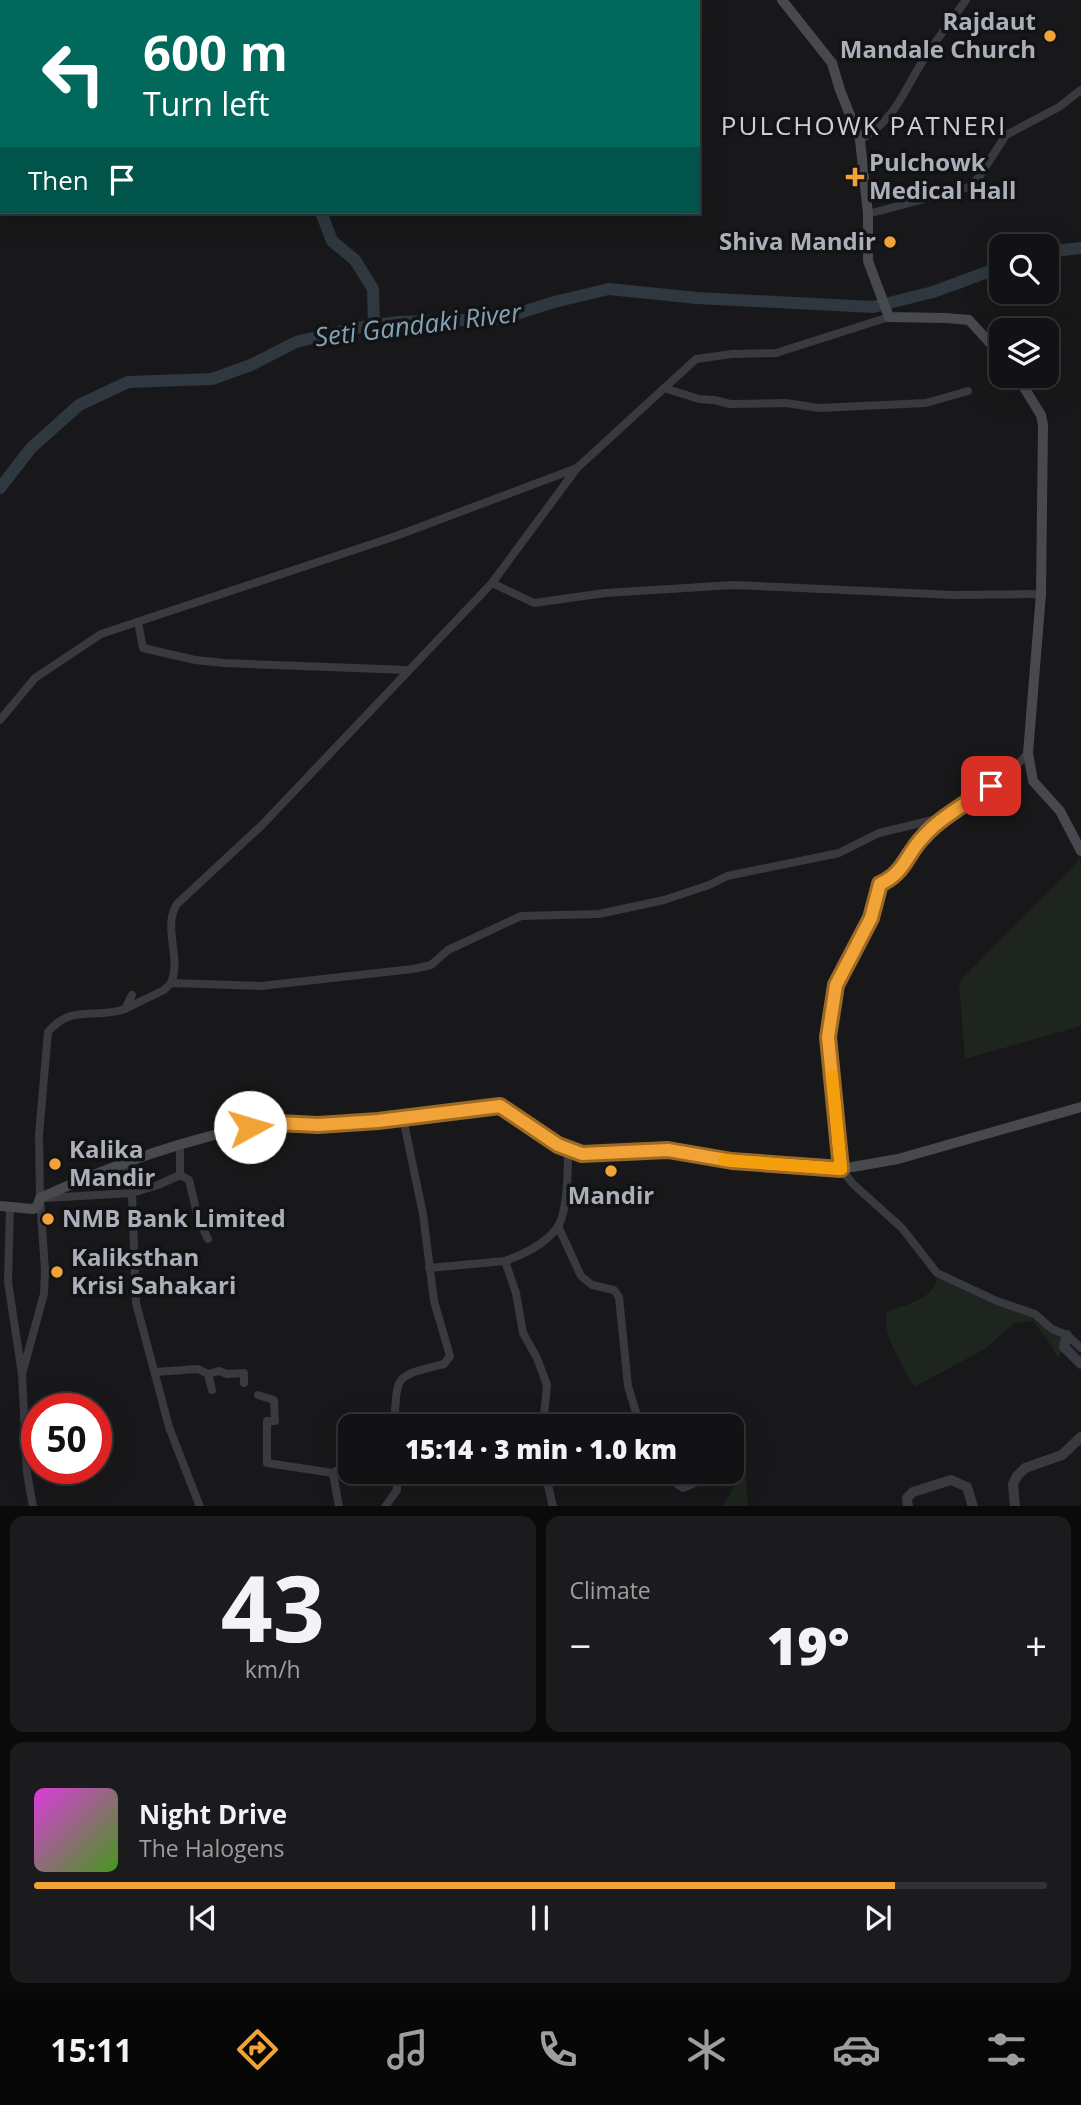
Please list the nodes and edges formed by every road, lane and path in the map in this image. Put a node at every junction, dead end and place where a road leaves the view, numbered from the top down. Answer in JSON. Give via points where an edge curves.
{"nodes":[{"id":1,"x":782,"y":0,"type":"edge"},
{"id":2,"x":966,"y":0,"type":"edge"},
{"id":3,"x":1081,"y":90,"type":"edge"},
{"id":4,"x":860,"y":140,"type":"junction"},
{"id":5,"x":868,"y":214,"type":"junction"},
{"id":6,"x":889,"y":317,"type":"junction"},
{"id":7,"x":989,"y":342,"type":"edge"},
{"id":8,"x":664,"y":388,"type":"junction"},
{"id":9,"x":1024,"y":388,"type":"edge"},
{"id":10,"x":968,"y":391,"type":"dead end"},
{"id":11,"x":577,"y":468,"type":"junction"},
{"id":12,"x":492,"y":583,"type":"junction"},
{"id":13,"x":1041,"y":594,"type":"junction"},
{"id":14,"x":138,"y":622,"type":"junction"},
{"id":15,"x":407,"y":670,"type":"junction"},
{"id":16,"x":0,"y":720,"type":"edge"},
{"id":17,"x":1028,"y":753,"type":"junction"},
{"id":18,"x":945,"y":817,"type":"junction"},
{"id":19,"x":1081,"y":850,"type":"edge"},
{"id":20,"x":171,"y":983,"type":"junction"},
{"id":21,"x":132,"y":995,"type":"dead end"},
{"id":22,"x":125,"y":1009,"type":"junction"},
{"id":23,"x":1081,"y":1107,"type":"edge"},
{"id":24,"x":402,"y":1118,"type":"junction"},
{"id":25,"x":180,"y":1145,"type":"junction"},
{"id":26,"x":568,"y":1150,"type":"junction"},
{"id":27,"x":125,"y":1162,"type":"junction"},
{"id":28,"x":841,"y":1169,"type":"junction"},
{"id":29,"x":180,"y":1175,"type":"junction"},
{"id":30,"x":132,"y":1193,"type":"junction"},
{"id":31,"x":40,"y":1198,"type":"junction"},
{"id":32,"x":5,"y":1207,"type":"edge"},
{"id":33,"x":558,"y":1226,"type":"junction"},
{"id":34,"x":208,"y":1239,"type":"dead end"},
{"id":35,"x":505,"y":1261,"type":"junction"},
{"id":36,"x":429,"y":1268,"type":"junction"},
{"id":37,"x":1067,"y":1335,"type":"junction"},
{"id":38,"x":1081,"y":1348,"type":"edge"},
{"id":39,"x":1081,"y":1364,"type":"edge"},
{"id":40,"x":155,"y":1372,"type":"junction"},
{"id":41,"x":22,"y":1374,"type":"junction"},
{"id":42,"x":208,"y":1374,"type":"junction"},
{"id":43,"x":244,"y":1383,"type":"dead end"},
{"id":44,"x":212,"y":1390,"type":"dead end"},
{"id":45,"x":258,"y":1395,"type":"dead end"},
{"id":46,"x":395,"y":1414,"type":"edge"},
{"id":47,"x":545,"y":1414,"type":"edge"},
{"id":48,"x":636,"y":1414,"type":"edge"},
{"id":49,"x":1081,"y":1437,"type":"edge"},
{"id":50,"x":338,"y":1471,"type":"edge"},
{"id":51,"x":333,"y":1474,"type":"junction"},
{"id":52,"x":397,"y":1484,"type":"edge"},
{"id":53,"x":548,"y":1484,"type":"edge"},
{"id":54,"x":33,"y":1506,"type":"edge"},
{"id":55,"x":200,"y":1506,"type":"edge"},
{"id":56,"x":339,"y":1506,"type":"edge"},
{"id":57,"x":386,"y":1506,"type":"edge"},
{"id":58,"x":553,"y":1506,"type":"edge"},
{"id":59,"x":908,"y":1506,"type":"edge"},
{"id":60,"x":973,"y":1506,"type":"edge"},
{"id":61,"x":1015,"y":1506,"type":"edge"}],
"edges":[{"from":1,"to":4,"type":"main road","via":[[832,64]]},
{"from":2,"to":4,"type":"street","via":[[923,60],[895,110]]},
{"from":3,"to":5,"type":"street","via":[[1006,135],[968,187]]},
{"from":4,"to":5,"type":"main road"},
{"from":5,"to":6,"type":"main road","via":[[868,261]]},
{"from":6,"to":7,"type":"main road","via":[[969,320]]},
{"from":6,"to":8,"type":"street","via":[[776,353],[696,359]]},
{"from":8,"to":10,"type":"street","via":[[699,400],[737,405],[786,403],[819,408],[926,403]]},
{"from":8,"to":11,"type":"street"},
{"from":9,"to":13,"type":"main road","via":[[1042,419]]},
{"from":11,"to":12,"type":"street"},
{"from":11,"to":14,"type":"street","via":[[396,536]]},
{"from":12,"to":13,"type":"street","via":[[534,603],[605,593],[734,585]]},
{"from":12,"to":15,"type":"street"},
{"from":13,"to":17,"type":"main road"},
{"from":14,"to":15,"type":"street","via":[[143,648],[195,660]]},
{"from":14,"to":16,"type":"street","via":[[101,634],[35,678]]},
{"from":15,"to":20,"type":"street","via":[[262,824],[177,904],[171,919],[176,962]]},
{"from":17,"to":18,"type":"street","via":[[1013,771]]},
{"from":17,"to":19,"type":"main road","via":[[1033,780],[1060,811]]},
{"from":18,"to":20,"type":"street","via":[[879,833],[839,853],[727,876],[664,900],[599,914],[521,916],[448,950],[431,965],[413,969],[261,986]]},
{"from":18,"to":28,"type":"street","via":[[923,836],[894,878],[880,884],[871,918],[836,985],[828,1037]]},
{"from":20,"to":22,"type":"street"},
{"from":21,"to":22,"type":"street"},
{"from":22,"to":31,"type":"street","via":[[69,1015],[48,1032],[39,1135]]},
{"from":23,"to":28,"type":"main road","via":[[898,1159]]},
{"from":24,"to":25,"type":"main road","via":[[263,1124]]},
{"from":24,"to":26,"type":"main road","via":[[500,1106]]},
{"from":24,"to":36,"type":"street","via":[[423,1214]]},
{"from":25,"to":27,"type":"main road"},
{"from":25,"to":29,"type":"street"},
{"from":26,"to":28,"type":"main road","via":[[587,1154],[668,1150],[732,1161]]},
{"from":26,"to":33,"type":"street"},
{"from":27,"to":30,"type":"street"},
{"from":27,"to":31,"type":"main road"},
{"from":28,"to":37,"type":"street","via":[[902,1228],[937,1273],[1035,1314]]},
{"from":29,"to":30,"type":"street"},
{"from":29,"to":34,"type":"street","via":[[189,1180]]},
{"from":30,"to":31,"type":"street"},
{"from":30,"to":40,"type":"street","via":[[136,1303]]},
{"from":31,"to":32,"type":"main road","via":[[33,1209]]},
{"from":31,"to":41,"type":"street","via":[[44,1294]]},
{"from":32,"to":41,"type":"street","via":[[8,1282]]},
{"from":33,"to":35,"type":"street","via":[[540,1244]]},
{"from":33,"to":48,"type":"street","via":[[581,1276],[592,1285],[614,1290],[619,1297],[628,1386]]},
{"from":35,"to":36,"type":"street"},
{"from":35,"to":47,"type":"street","via":[[523,1333],[547,1385]]},
{"from":36,"to":46,"type":"street","via":[[450,1356],[444,1364],[400,1380]]},
{"from":37,"to":38,"type":"street"},
{"from":37,"to":39,"type":"street","via":[[1064,1347]]},
{"from":40,"to":42,"type":"street","via":[[198,1369]]},
{"from":40,"to":55,"type":"street","via":[[169,1427]]},
{"from":41,"to":54,"type":"street"},
{"from":42,"to":43,"type":"street","via":[[244,1373]]},
{"from":42,"to":44,"type":"street"},
{"from":45,"to":51,"type":"street","via":[[274,1400],[275,1421],[267,1421],[267,1464]]},
{"from":49,"to":61,"type":"street","via":[[1062,1455],[1025,1468],[1013,1484]]},
{"from":50,"to":51,"type":"street"},
{"from":51,"to":56,"type":"street"},
{"from":52,"to":57,"type":"street"},
{"from":53,"to":58,"type":"street"},
{"from":59,"to":60,"type":"street","via":[[912,1492],[951,1480],[967,1487]]}]}
